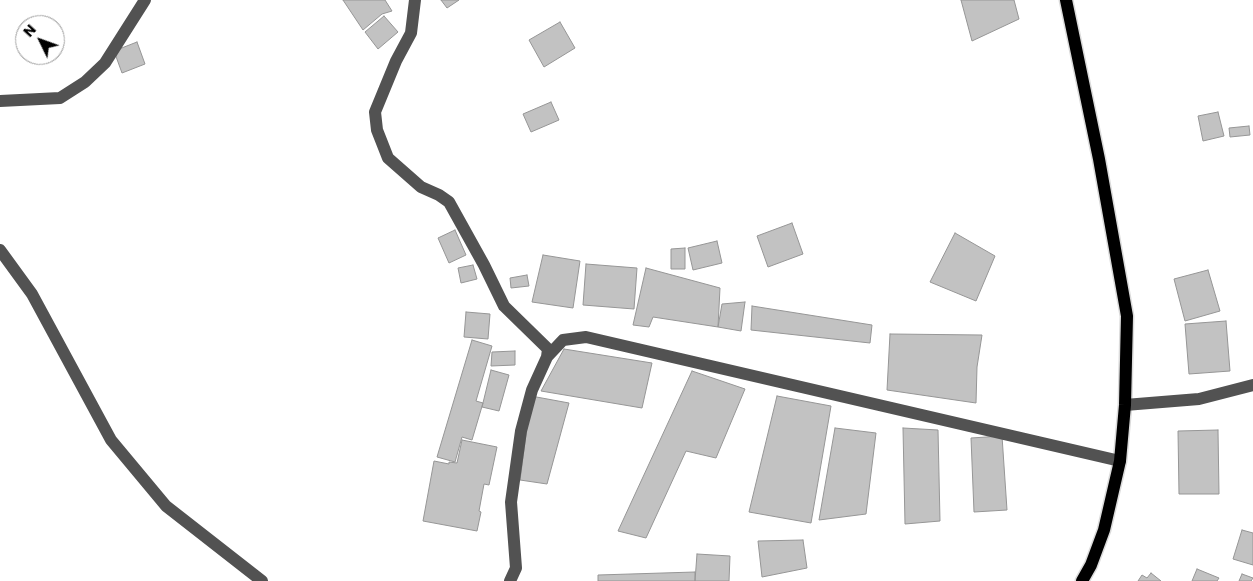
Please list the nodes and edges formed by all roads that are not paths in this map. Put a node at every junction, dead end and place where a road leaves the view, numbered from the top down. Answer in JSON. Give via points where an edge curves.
{"nodes":[{"id":1,"x":145,"y":0,"type":"edge"},
{"id":2,"x":415,"y":0,"type":"edge"},
{"id":3,"x":1066,"y":0,"type":"edge"},
{"id":4,"x":0,"y":101,"type":"edge"},
{"id":5,"x":0,"y":250,"type":"edge"},
{"id":6,"x":547,"y":357,"type":"junction"},
{"id":7,"x":1253,"y":385,"type":"edge"},
{"id":8,"x":1125,"y":405,"type":"junction"},
{"id":9,"x":1120,"y":461,"type":"junction"},
{"id":10,"x":262,"y":581,"type":"edge"},
{"id":11,"x":510,"y":581,"type":"edge"},
{"id":12,"x":1082,"y":581,"type":"edge"}],
"edges":[{"from":1,"to":4,"type":"street","via":[[105,63],[85,82],[60,98]]},
{"from":2,"to":6,"type":"street","via":[[411,33],[375,112],[377,130],[388,158],[421,187],[449,202],[504,306],[548,349]]},
{"from":3,"to":8,"type":"main road","via":[[1127,316]]},
{"from":5,"to":10,"type":"street","via":[[32,294],[111,440],[166,506]]},
{"from":6,"to":9,"type":"street","via":[[563,340],[586,337]]},
{"from":6,"to":11,"type":"street","via":[[532,390],[521,431],[511,502],[516,568]]},
{"from":7,"to":8,"type":"street","via":[[1199,399]]},
{"from":8,"to":9,"type":"main road"},
{"from":9,"to":12,"type":"main road","via":[[1104,530]]}]}
